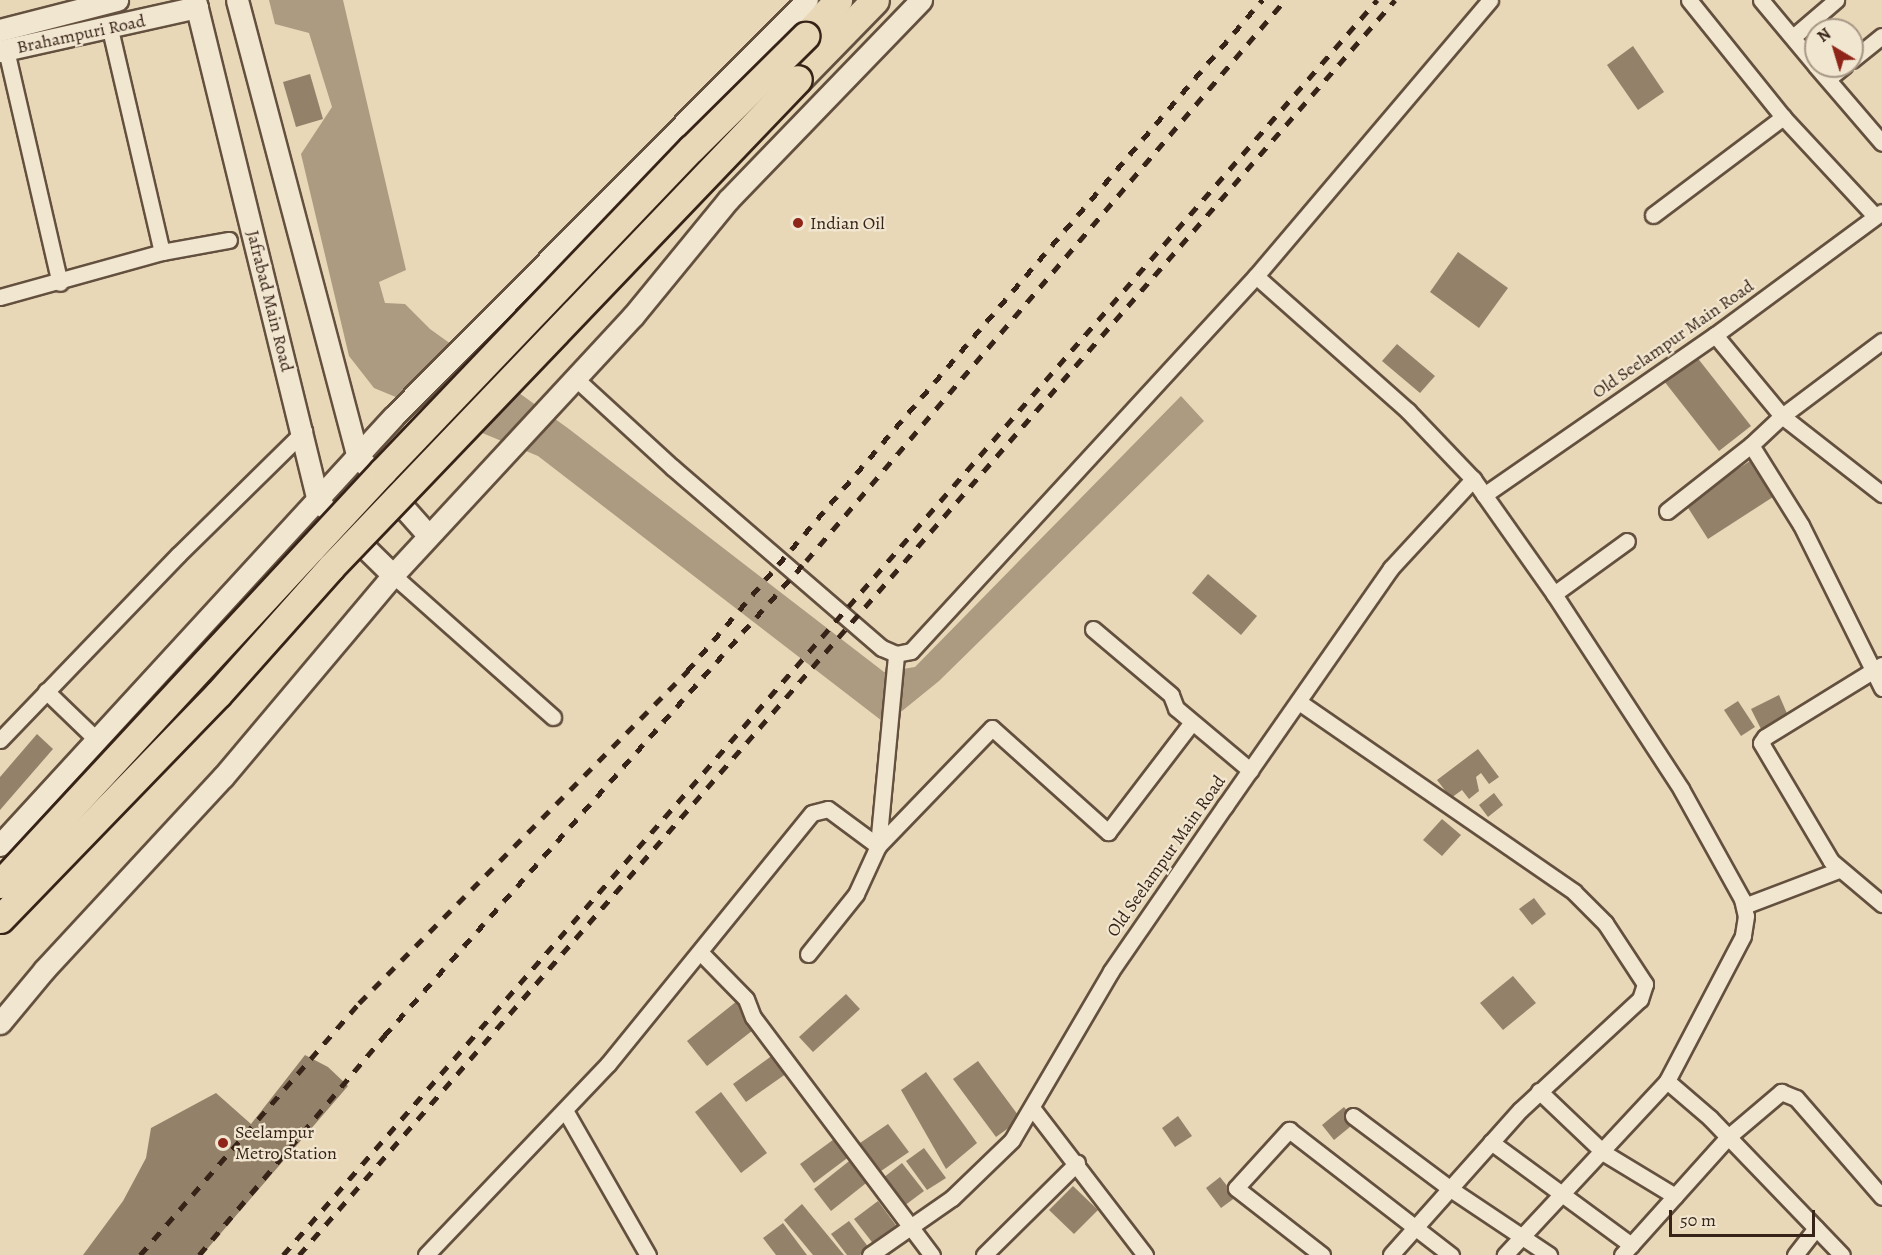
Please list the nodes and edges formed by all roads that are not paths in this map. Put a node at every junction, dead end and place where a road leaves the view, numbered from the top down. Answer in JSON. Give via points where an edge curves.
{"nodes":[{"id":1,"x":117,"y":0,"type":"edge"},
{"id":2,"x":237,"y":0,"type":"edge"},
{"id":3,"x":807,"y":0,"type":"edge"},
{"id":4,"x":838,"y":0,"type":"edge"},
{"id":5,"x":875,"y":0,"type":"edge"},
{"id":6,"x":921,"y":0,"type":"edge"},
{"id":7,"x":1490,"y":0,"type":"edge"},
{"id":8,"x":1689,"y":0,"type":"edge"},
{"id":9,"x":1761,"y":0,"type":"edge"},
{"id":10,"x":1836,"y":0,"type":"edge"},
{"id":11,"x":196,"y":4,"type":"edge"},
{"id":12,"x":110,"y":29,"type":"junction"},
{"id":13,"x":1882,"y":36,"type":"edge"},
{"id":14,"x":1793,"y":37,"type":"junction"},
{"id":15,"x":2,"y":44,"type":"edge"},
{"id":16,"x":1864,"y":50,"type":"edge"},
{"id":17,"x":1804,"y":51,"type":"edge"},
{"id":18,"x":1828,"y":79,"type":"edge"},
{"id":19,"x":1783,"y":117,"type":"junction"},
{"id":20,"x":1879,"y":133,"type":"edge"},
{"id":21,"x":1879,"y":214,"type":"edge"},
{"id":22,"x":1653,"y":215,"type":"dead end"},
{"id":23,"x":229,"y":240,"type":"dead end"},
{"id":24,"x":162,"y":252,"type":"junction"},
{"id":25,"x":1256,"y":276,"type":"junction"},
{"id":26,"x":60,"y":283,"type":"junction"},
{"id":27,"x":0,"y":297,"type":"edge"},
{"id":28,"x":1715,"y":335,"type":"junction"},
{"id":29,"x":1882,"y":341,"type":"edge"},
{"id":30,"x":574,"y":376,"type":"junction"},
{"id":31,"x":1782,"y":416,"type":"junction"},
{"id":32,"x":304,"y":431,"type":"junction"},
{"id":33,"x":1751,"y":445,"type":"junction"},
{"id":34,"x":357,"y":455,"type":"junction"},
{"id":35,"x":1473,"y":479,"type":"junction"},
{"id":36,"x":1882,"y":494,"type":"edge"},
{"id":37,"x":1487,"y":499,"type":"junction"},
{"id":38,"x":318,"y":501,"type":"junction"},
{"id":39,"x":1666,"y":511,"type":"dead end"},
{"id":40,"x":429,"y":536,"type":"junction"},
{"id":41,"x":1627,"y":541,"type":"dead end"},
{"id":42,"x":393,"y":575,"type":"junction"},
{"id":43,"x":1554,"y":594,"type":"junction"},
{"id":44,"x":1093,"y":629,"type":"dead end"},
{"id":45,"x":895,"y":662,"type":"junction"},
{"id":46,"x":1878,"y":668,"type":"edge"},
{"id":47,"x":1882,"y":688,"type":"edge"},
{"id":48,"x":46,"y":691,"type":"junction"},
{"id":49,"x":1299,"y":702,"type":"junction"},
{"id":50,"x":553,"y":717,"type":"dead end"},
{"id":51,"x":1192,"y":722,"type":"junction"},
{"id":52,"x":0,"y":740,"type":"edge"},
{"id":53,"x":97,"y":740,"type":"junction"},
{"id":54,"x":1250,"y":770,"type":"junction"},
{"id":55,"x":0,"y":845,"type":"edge"},
{"id":56,"x":878,"y":846,"type":"junction"},
{"id":57,"x":1839,"y":870,"type":"junction"},
{"id":58,"x":0,"y":884,"type":"edge"},
{"id":59,"x":1882,"y":904,"type":"edge"},
{"id":60,"x":1744,"y":906,"type":"junction"},
{"id":61,"x":0,"y":919,"type":"edge"},
{"id":62,"x":701,"y":953,"type":"junction"},
{"id":63,"x":808,"y":954,"type":"dead end"},
{"id":64,"x":0,"y":1023,"type":"edge"},
{"id":65,"x":1667,"y":1081,"type":"junction"},
{"id":66,"x":1539,"y":1091,"type":"junction"},
{"id":67,"x":1033,"y":1109,"type":"junction"},
{"id":68,"x":566,"y":1112,"type":"junction"},
{"id":69,"x":1353,"y":1116,"type":"dead end"},
{"id":70,"x":1728,"y":1137,"type":"junction"},
{"id":71,"x":1491,"y":1143,"type":"junction"},
{"id":72,"x":1601,"y":1151,"type":"junction"},
{"id":73,"x":1077,"y":1163,"type":"junction"},
{"id":74,"x":1452,"y":1190,"type":"junction"},
{"id":75,"x":1560,"y":1195,"type":"junction"},
{"id":76,"x":1675,"y":1196,"type":"junction"},
{"id":77,"x":1882,"y":1197,"type":"edge"},
{"id":78,"x":910,"y":1227,"type":"junction"},
{"id":79,"x":1416,"y":1228,"type":"junction"},
{"id":80,"x":1816,"y":1228,"type":"junction"},
{"id":81,"x":1522,"y":1235,"type":"junction"},
{"id":82,"x":1627,"y":1250,"type":"edge"},
{"id":83,"x":426,"y":1255,"type":"edge"},
{"id":84,"x":648,"y":1255,"type":"edge"},
{"id":85,"x":870,"y":1255,"type":"edge"},
{"id":86,"x":932,"y":1255,"type":"edge"},
{"id":87,"x":984,"y":1255,"type":"edge"},
{"id":88,"x":1145,"y":1255,"type":"edge"},
{"id":89,"x":1322,"y":1255,"type":"edge"},
{"id":90,"x":1391,"y":1255,"type":"edge"},
{"id":91,"x":1451,"y":1255,"type":"edge"},
{"id":92,"x":1505,"y":1255,"type":"edge"},
{"id":93,"x":1549,"y":1255,"type":"edge"},
{"id":94,"x":1795,"y":1255,"type":"edge"},
{"id":95,"x":1842,"y":1255,"type":"edge"}],
"edges":[{"from":1,"to":15,"type":"main road","name":"Brahampuri Road"},
{"from":2,"to":34,"type":"main road"},
{"from":3,"to":34,"type":"main road"},
{"from":4,"to":58,"type":"highway","bridge":true,"via":[[392,463]]},
{"from":5,"to":61,"type":"highway","bridge":true,"via":[[338,559],[218,694]]},
{"from":6,"to":30,"type":"main road","via":[[728,200],[639,308]]},
{"from":7,"to":25,"type":"street"},
{"from":8,"to":19,"type":"street"},
{"from":9,"to":14,"type":"street"},
{"from":10,"to":14,"type":"street"},
{"from":11,"to":12,"type":"main road","name":"Brahampuri Road"},
{"from":11,"to":32,"type":"main road","name":"Jafrabad Main Road"},
{"from":12,"to":15,"type":"main road","name":"Brahampuri Road"},
{"from":12,"to":24,"type":"street"},
{"from":13,"to":16,"type":"street"},
{"from":14,"to":17,"type":"street"},
{"from":15,"to":26,"type":"street"},
{"from":18,"to":20,"type":"street"},
{"from":19,"to":21,"type":"street"},
{"from":19,"to":22,"type":"street"},
{"from":21,"to":28,"type":"street","name":"Old Seelampur Main Road"},
{"from":23,"to":24,"type":"street"},
{"from":24,"to":26,"type":"street"},
{"from":25,"to":35,"type":"street","via":[[1408,411]]},
{"from":25,"to":45,"type":"street","via":[[920,643]]},
{"from":26,"to":27,"type":"street"},
{"from":28,"to":31,"type":"street"},
{"from":28,"to":37,"type":"street","name":"Old Seelampur Main Road"},
{"from":29,"to":31,"type":"street"},
{"from":30,"to":40,"type":"main road"},
{"from":30,"to":45,"type":"street"},
{"from":31,"to":33,"type":"street"},
{"from":31,"to":36,"type":"street"},
{"from":32,"to":38,"type":"main road","name":"Jafrabad Main Road"},
{"from":32,"to":48,"type":"street"},
{"from":33,"to":39,"type":"street"},
{"from":33,"to":46,"type":"street","via":[[1801,525]]},
{"from":34,"to":38,"type":"main road"},
{"from":34,"to":40,"type":"main road"},
{"from":35,"to":37,"type":"street"},
{"from":35,"to":49,"type":"street","name":"Old Seelampur Main Road","via":[[1396,561]]},
{"from":37,"to":43,"type":"street"},
{"from":38,"to":42,"type":"main road"},
{"from":38,"to":53,"type":"main road"},
{"from":40,"to":42,"type":"main road"},
{"from":41,"to":43,"type":"street"},
{"from":42,"to":50,"type":"street"},
{"from":42,"to":64,"type":"main road","via":[[224,777],[44,970]]},
{"from":43,"to":60,"type":"street","via":[[1681,789]]},
{"from":44,"to":51,"type":"street","via":[[1171,695],[1176,708]]},
{"from":45,"to":56,"type":"street"},
{"from":46,"to":47,"type":"street"},
{"from":46,"to":57,"type":"street","via":[[1761,743]]},
{"from":48,"to":52,"type":"street"},
{"from":48,"to":53,"type":"street"},
{"from":49,"to":54,"type":"street","name":"Old Seelampur Main Road"},
{"from":49,"to":66,"type":"street","via":[[1574,892],[1605,923],[1642,978],[1645,991],[1640,999]]},
{"from":51,"to":54,"type":"street"},
{"from":51,"to":56,"type":"street","via":[[1108,832],[992,728]]},
{"from":53,"to":55,"type":"main road"},
{"from":54,"to":67,"type":"street","name":"Old Seelampur Main Road","via":[[1111,971]]},
{"from":56,"to":62,"type":"street","via":[[828,809],[817,809]]},
{"from":56,"to":63,"type":"street","via":[[856,894]]},
{"from":57,"to":59,"type":"street"},
{"from":57,"to":60,"type":"street"},
{"from":60,"to":65,"type":"street","via":[[1746,916],[1740,942]]},
{"from":62,"to":68,"type":"street"},
{"from":62,"to":78,"type":"street","via":[[746,999],[753,1017]]},
{"from":65,"to":70,"type":"street"},
{"from":65,"to":72,"type":"street"},
{"from":66,"to":71,"type":"street"},
{"from":66,"to":72,"type":"street"},
{"from":67,"to":73,"type":"street"},
{"from":67,"to":78,"type":"street","name":"Old Seelampur Main Road","via":[[1001,1153],[952,1198]]},
{"from":68,"to":83,"type":"street"},
{"from":68,"to":84,"type":"street"},
{"from":69,"to":74,"type":"street"},
{"from":70,"to":76,"type":"street"},
{"from":70,"to":77,"type":"street","via":[[1769,1100],[1780,1092],[1789,1092]]},
{"from":70,"to":80,"type":"street"},
{"from":71,"to":74,"type":"street"},
{"from":71,"to":75,"type":"street"},
{"from":72,"to":75,"type":"street"},
{"from":72,"to":76,"type":"street"},
{"from":73,"to":87,"type":"street"},
{"from":73,"to":88,"type":"street"},
{"from":74,"to":79,"type":"street"},
{"from":74,"to":81,"type":"street"},
{"from":75,"to":81,"type":"street"},
{"from":75,"to":82,"type":"street"},
{"from":76,"to":82,"type":"street"},
{"from":78,"to":85,"type":"street","name":"Old Seelampur Main Road"},
{"from":78,"to":86,"type":"street"},
{"from":79,"to":89,"type":"street","via":[[1289,1130],[1236,1188]]},
{"from":79,"to":90,"type":"street"},
{"from":79,"to":91,"type":"street"},
{"from":80,"to":94,"type":"street"},
{"from":80,"to":95,"type":"street"},
{"from":81,"to":92,"type":"street"},
{"from":81,"to":93,"type":"street"}]}
